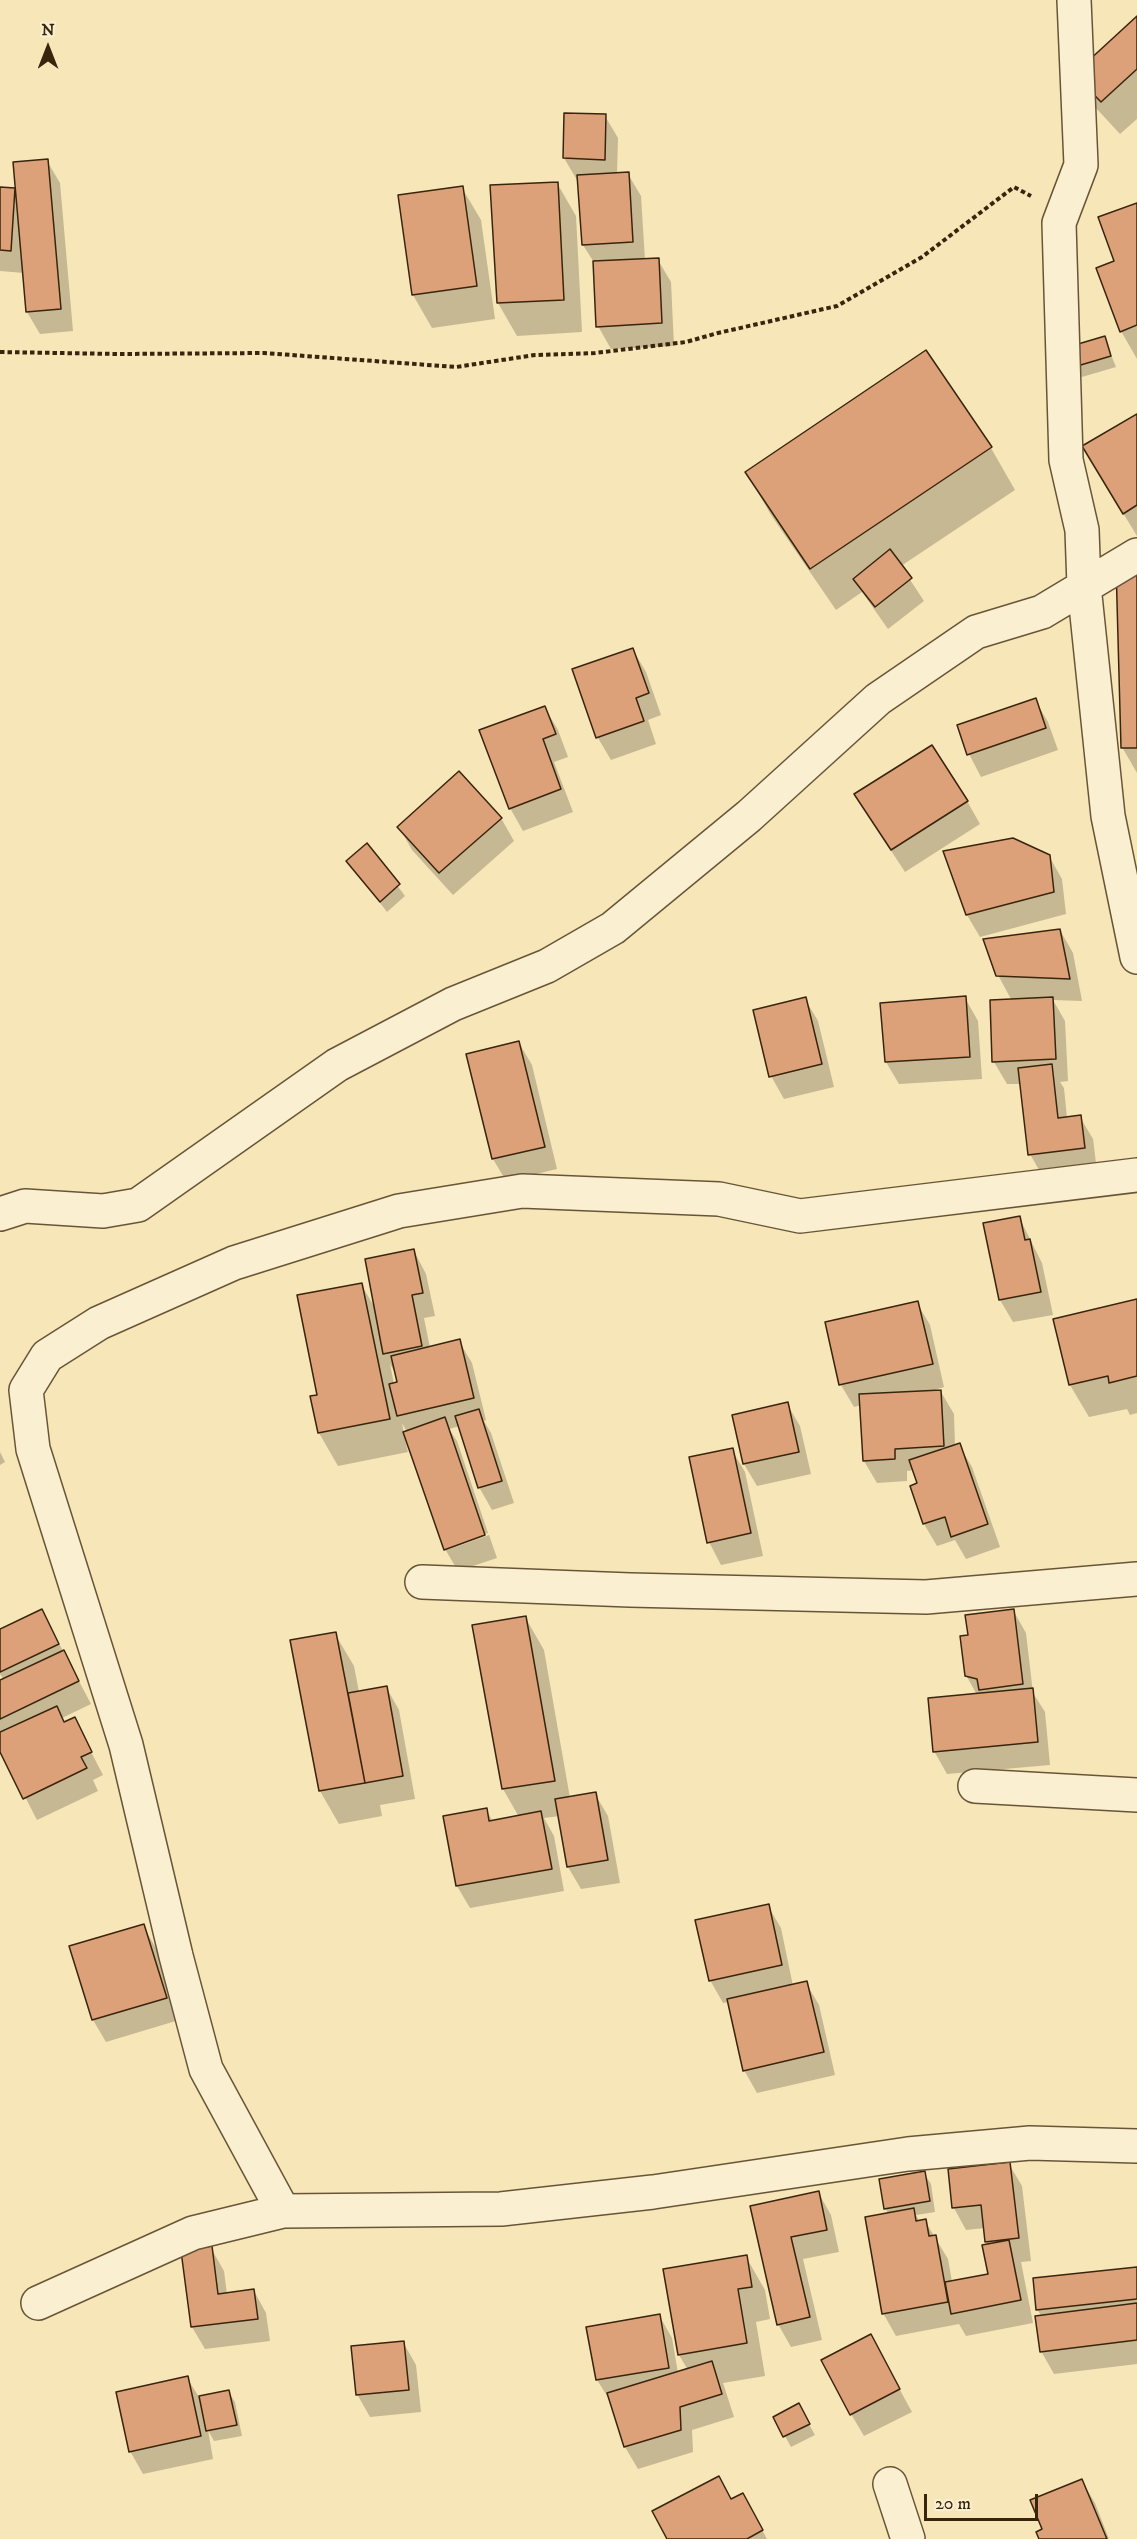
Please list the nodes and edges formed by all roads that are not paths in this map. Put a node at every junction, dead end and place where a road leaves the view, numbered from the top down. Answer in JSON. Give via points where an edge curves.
{"nodes":[{"id":1,"x":1074,"y":0,"type":"edge"},
{"id":2,"x":1137,"y":555,"type":"edge"},
{"id":3,"x":1084,"y":586,"type":"junction"},
{"id":4,"x":1122,"y":816,"type":"edge"},
{"id":5,"x":1137,"y":957,"type":"edge"},
{"id":6,"x":1137,"y":1174,"type":"edge"},
{"id":7,"x":0,"y":1214,"type":"edge"},
{"id":8,"x":1137,"y":1580,"type":"edge"},
{"id":9,"x":422,"y":1582,"type":"dead end"},
{"id":10,"x":975,"y":1786,"type":"dead end"},
{"id":11,"x":1137,"y":1794,"type":"edge"},
{"id":12,"x":1137,"y":2146,"type":"edge"},
{"id":13,"x":283,"y":2211,"type":"junction"},
{"id":14,"x":38,"y":2303,"type":"dead end"},
{"id":15,"x":890,"y":2484,"type":"dead end"},
{"id":16,"x":909,"y":2539,"type":"edge"}],
"edges":[{"from":1,"to":3,"type":"street","via":[[1081,165],[1059,223],[1066,460],[1082,530]]},
{"from":2,"to":3,"type":"street"},
{"from":3,"to":4,"type":"street"},
{"from":3,"to":7,"type":"street","via":[[1042,612],[976,632],[878,699],[749,816],[613,928],[547,966],[453,1004],[338,1065],[138,1205],[103,1210],[25,1206]]},
{"from":4,"to":5,"type":"street"},
{"from":6,"to":13,"type":"street","via":[[800,1216],[719,1199],[522,1191],[399,1210],[234,1263],[99,1323],[46,1356],[26,1390],[33,1449],[126,1745],[206,2069]]},
{"from":8,"to":9,"type":"street","via":[[926,1597]]},
{"from":10,"to":11,"type":"street"},
{"from":12,"to":13,"type":"street","via":[[1029,2143],[908,2154],[653,2192],[501,2209]]},
{"from":13,"to":14,"type":"street","via":[[193,2233]]},
{"from":15,"to":16,"type":"street"}]}
